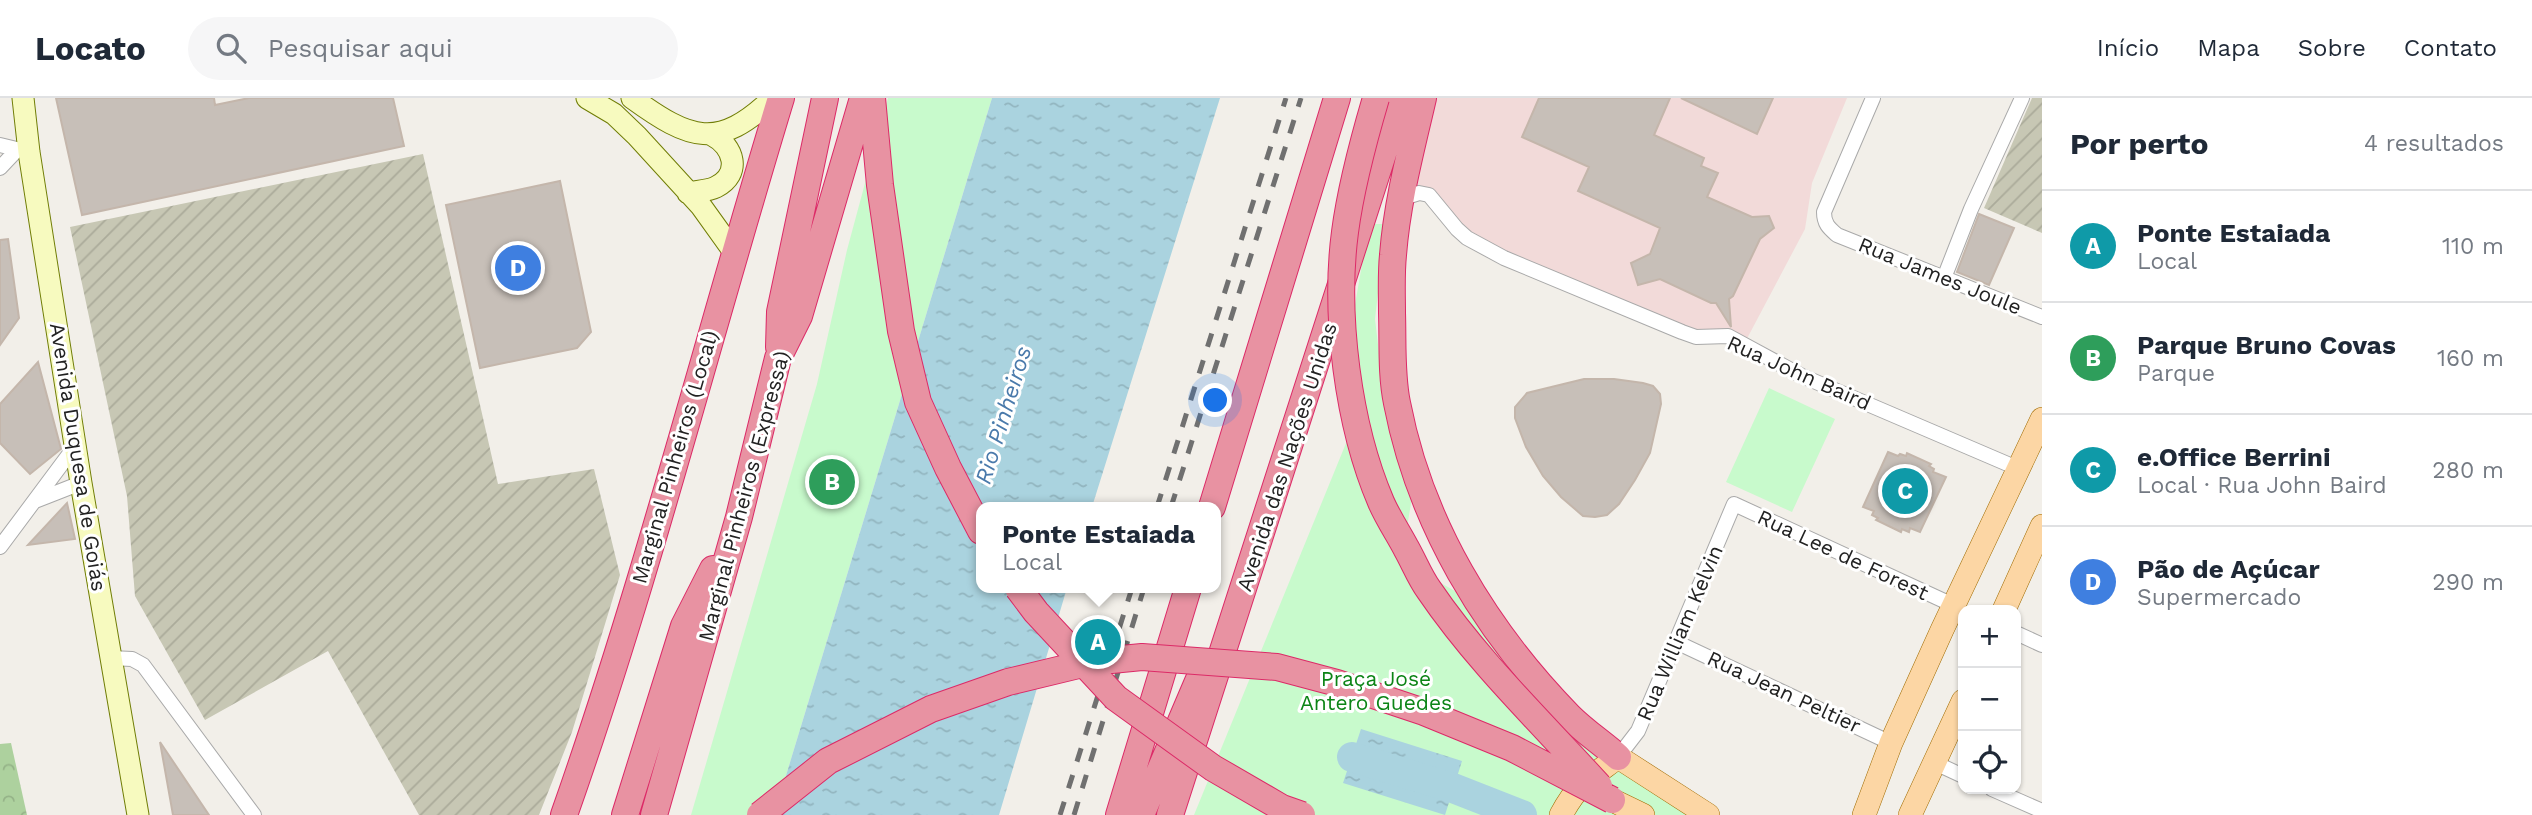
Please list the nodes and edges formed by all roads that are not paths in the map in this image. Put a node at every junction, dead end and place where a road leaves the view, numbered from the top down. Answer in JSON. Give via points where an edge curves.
{"nodes":[{"id":1,"x":23,"y":98,"type":"edge"},
{"id":2,"x":587,"y":98,"type":"edge"},
{"id":3,"x":632,"y":98,"type":"edge"},
{"id":4,"x":774,"y":98,"type":"edge"},
{"id":5,"x":781,"y":98,"type":"edge"},
{"id":6,"x":825,"y":98,"type":"edge"},
{"id":7,"x":863,"y":98,"type":"edge"},
{"id":8,"x":872,"y":98,"type":"edge"},
{"id":9,"x":1337,"y":98,"type":"edge"},
{"id":10,"x":1376,"y":98,"type":"edge"},
{"id":11,"x":1401,"y":98,"type":"edge"},
{"id":12,"x":1423,"y":98,"type":"edge"},
{"id":13,"x":1873,"y":98,"type":"edge"},
{"id":14,"x":2022,"y":98,"type":"edge"},
{"id":15,"x":712,"y":135,"type":"junction"},
{"id":16,"x":0,"y":145,"type":"edge"},
{"id":17,"x":23,"y":151,"type":"junction"},
{"id":18,"x":0,"y":168,"type":"edge"},
{"id":19,"x":688,"y":193,"type":"junction"},
{"id":20,"x":1400,"y":199,"type":"junction"},
{"id":21,"x":734,"y":252,"type":"junction"},
{"id":22,"x":1944,"y":278,"type":"junction"},
{"id":23,"x":2042,"y":317,"type":"edge"},
{"id":24,"x":778,"y":358,"type":"junction"},
{"id":25,"x":2042,"y":419,"type":"edge"},
{"id":26,"x":76,"y":445,"type":"junction"},
{"id":27,"x":2017,"y":468,"type":"junction"},
{"id":28,"x":81,"y":483,"type":"junction"},
{"id":29,"x":34,"y":501,"type":"junction"},
{"id":30,"x":1214,"y":502,"type":"edge"},
{"id":31,"x":1734,"y":504,"type":"joint"},
{"id":32,"x":739,"y":517,"type":"junction"},
{"id":33,"x":976,"y":521,"type":"edge"},
{"id":34,"x":2042,"y":526,"type":"edge"},
{"id":35,"x":0,"y":547,"type":"edge"},
{"id":36,"x":1253,"y":563,"type":"junction"},
{"id":37,"x":1022,"y":593,"type":"edge"},
{"id":38,"x":1186,"y":593,"type":"edge"},
{"id":39,"x":2006,"y":605,"type":"edge"},
{"id":40,"x":1953,"y":606,"type":"junction"},
{"id":41,"x":2021,"y":635,"type":"edge"},
{"id":42,"x":1676,"y":642,"type":"junction"},
{"id":43,"x":2042,"y":645,"type":"edge"},
{"id":44,"x":111,"y":658,"type":"junction"},
{"id":45,"x":1958,"y":712,"type":"edge"},
{"id":46,"x":1891,"y":743,"type":"junction"},
{"id":47,"x":1618,"y":757,"type":"junction"},
{"id":48,"x":1935,"y":763,"type":"junction"},
{"id":49,"x":1958,"y":774,"type":"edge"},
{"id":50,"x":1872,"y":793,"type":"junction"},
{"id":51,"x":2003,"y":794,"type":"edge"},
{"id":52,"x":1612,"y":800,"type":"junction"},
{"id":53,"x":2042,"y":811,"type":"edge"},
{"id":54,"x":138,"y":815,"type":"edge"},
{"id":55,"x":254,"y":815,"type":"edge"},
{"id":56,"x":564,"y":815,"type":"edge"},
{"id":57,"x":625,"y":815,"type":"edge"},
{"id":58,"x":654,"y":815,"type":"edge"},
{"id":59,"x":761,"y":815,"type":"edge"},
{"id":60,"x":1119,"y":815,"type":"edge"},
{"id":61,"x":1140,"y":815,"type":"edge"},
{"id":62,"x":1170,"y":815,"type":"edge"},
{"id":63,"x":1302,"y":815,"type":"edge"},
{"id":64,"x":1562,"y":815,"type":"edge"},
{"id":65,"x":1643,"y":815,"type":"edge"},
{"id":66,"x":1708,"y":815,"type":"edge"},
{"id":67,"x":1853,"y":815,"type":"edge"},
{"id":68,"x":1864,"y":815,"type":"edge"},
{"id":69,"x":1910,"y":815,"type":"edge"}],
"edges":[{"from":1,"to":17,"type":"street","name":"Avenida Duquesa de Goiás"},
{"from":2,"to":19,"type":"street","via":[[638,136]]},
{"from":3,"to":15,"type":"street","via":[[678,127]]},
{"from":4,"to":15,"type":"street","via":[[740,126]]},
{"from":5,"to":21,"type":"highway","name":"Marginal Pinheiros (Local)"},
{"from":6,"to":24,"type":"highway","via":[[780,312]]},
{"from":7,"to":24,"type":"highway","name":"Marginal Pinheiros (Expressa)","via":[[799,316]]},
{"from":8,"to":33,"type":"highway","via":[[901,331],[918,402]]},
{"from":9,"to":30,"type":"highway"},
{"from":10,"to":52,"type":"highway","bridge":true,"via":[[1345,234],[1341,316],[1351,397],[1381,502],[1427,589],[1486,665]]},
{"from":11,"to":36,"type":"highway","name":"Avenida das Nações Unidas"},
{"from":12,"to":20,"type":"highway"},
{"from":13,"to":22,"type":"street","name":"Rua James Joule","via":[[1824,220],[1837,235]]},
{"from":14,"to":22,"type":"street"},
{"from":15,"to":19,"type":"street","via":[[730,150],[731,173],[715,188]]},
{"from":16,"to":17,"type":"street"},
{"from":17,"to":18,"type":"street"},
{"from":17,"to":26,"type":"street","name":"Avenida Duquesa de Goiás"},
{"from":19,"to":21,"type":"street"},
{"from":20,"to":27,"type":"street","name":"Rua John Baird","via":[[1429,194],[1467,238],[1504,258],[1689,335],[1728,336],[1802,376]]},
{"from":20,"to":47,"type":"highway","via":[[1392,255],[1393,361],[1397,403],[1429,512],[1446,549],[1510,647],[1571,718]]},
{"from":21,"to":56,"type":"highway","name":"Marginal Pinheiros (Local)","via":[[665,499]]},
{"from":22,"to":23,"type":"street","name":"Rua James Joule"},
{"from":24,"to":32,"type":"highway","name":"Marginal Pinheiros (Expressa)"},
{"from":25,"to":27,"type":"main road"},
{"from":26,"to":28,"type":"street","name":"Avenida Duquesa de Goiás"},
{"from":26,"to":29,"type":"street"},
{"from":27,"to":40,"type":"main road"},
{"from":28,"to":29,"type":"street"},
{"from":28,"to":44,"type":"street","name":"Avenida Duquesa de Goiás"},
{"from":29,"to":35,"type":"street"},
{"from":31,"to":40,"type":"street","name":"Rua Lee de Forest"},
{"from":31,"to":42,"type":"street","name":"Rua William Kelvin"},
{"from":32,"to":57,"type":"highway","via":[[684,626]]},
{"from":32,"to":58,"type":"highway","name":"Marginal Pinheiros (Expressa)"},
{"from":34,"to":39,"type":"main road"},
{"from":36,"to":61,"type":"highway"},
{"from":36,"to":62,"type":"highway","name":"Avenida das Nações Unidas"},
{"from":37,"to":63,"type":"highway","bridge":true,"via":[[1116,698],[1213,768]]},
{"from":38,"to":60,"type":"highway"},
{"from":40,"to":46,"type":"main road"},
{"from":41,"to":43,"type":"street"},
{"from":42,"to":46,"type":"street","name":"Rua Jean Peltier"},
{"from":42,"to":47,"type":"street","name":"Rua William Kelvin","via":[[1638,731]]},
{"from":44,"to":54,"type":"street","name":"Avenida Duquesa de Goiás"},
{"from":44,"to":55,"type":"street","via":[[132,659],[143,665]]},
{"from":45,"to":48,"type":"main road"},
{"from":46,"to":50,"type":"main road"},
{"from":47,"to":64,"type":"main road","via":[[1573,792]]},
{"from":47,"to":66,"type":"main road"},
{"from":48,"to":49,"type":"street"},
{"from":48,"to":69,"type":"main road"},
{"from":50,"to":67,"type":"main road"},
{"from":50,"to":68,"type":"main road"},
{"from":51,"to":53,"type":"street"},
{"from":52,"to":59,"type":"highway","bridge":true,"via":[[1512,748],[1337,682],[1277,667],[1142,657],[1091,662],[1008,682],[932,709],[828,761]]},
{"from":52,"to":65,"type":"main road"}]}
